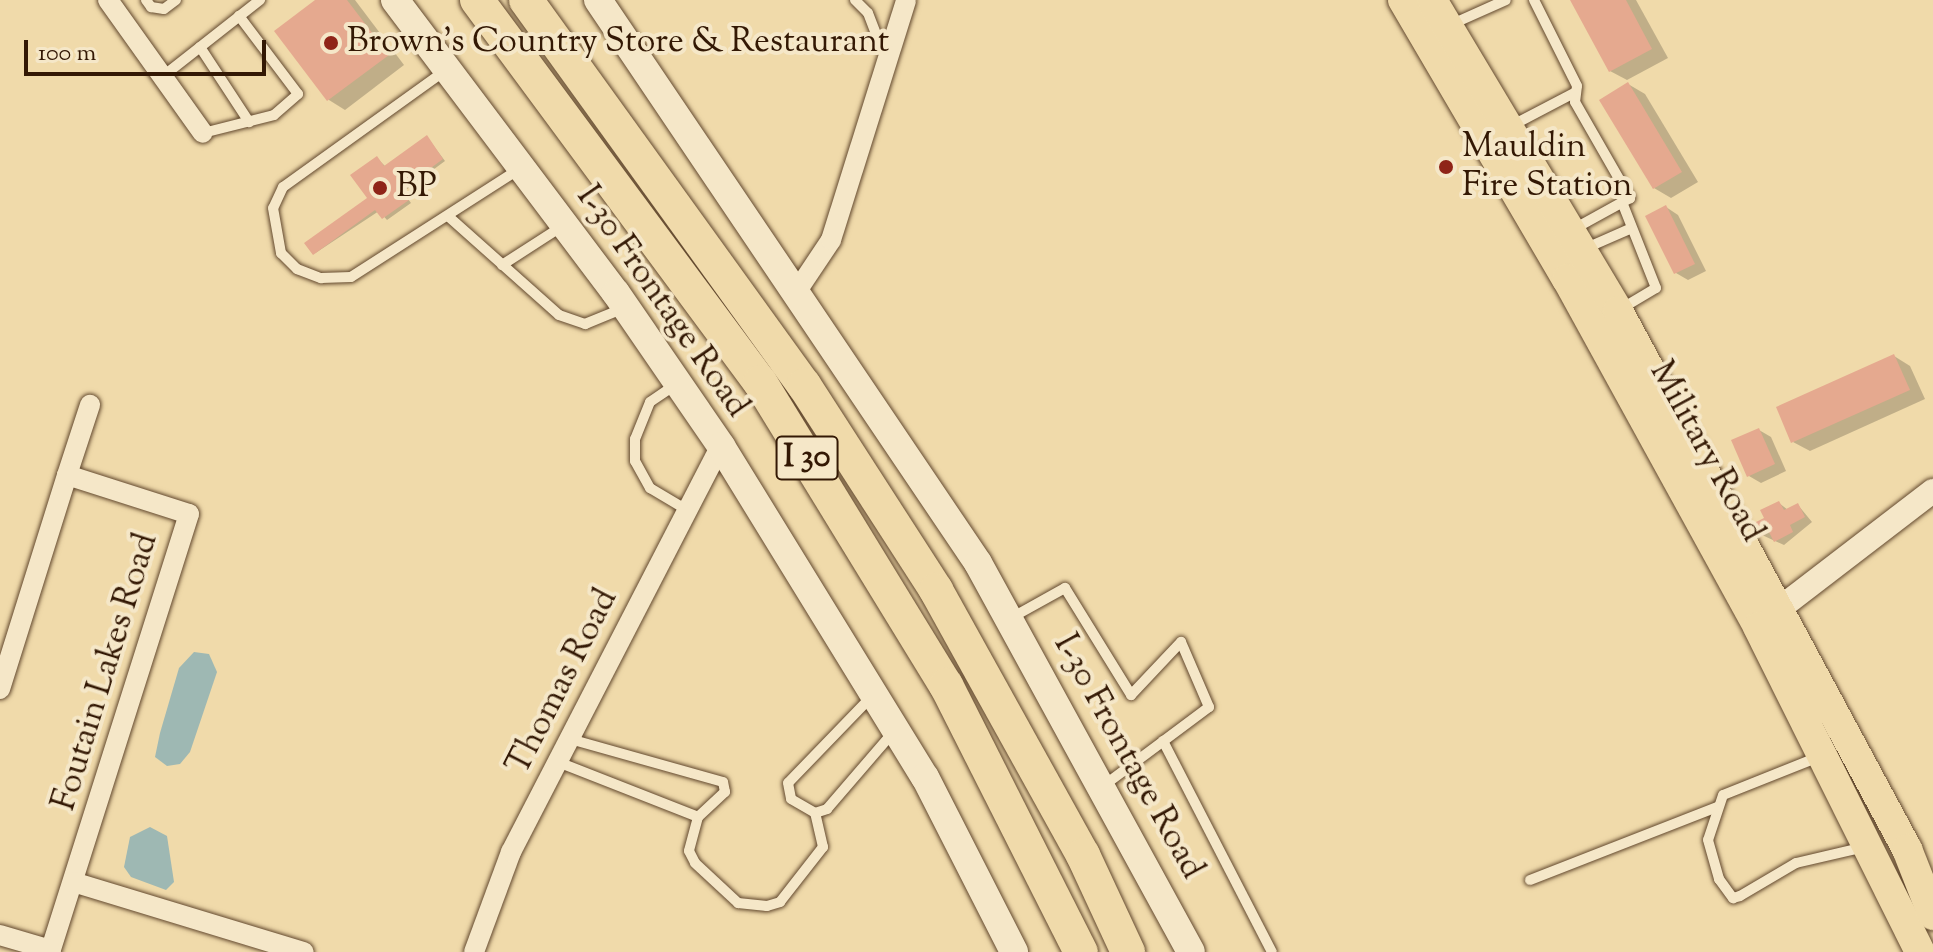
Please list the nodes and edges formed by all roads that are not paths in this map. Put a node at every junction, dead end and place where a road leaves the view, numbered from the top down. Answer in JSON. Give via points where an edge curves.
{"nodes":[{"id":1,"x":108,"y":0,"type":"edge"},
{"id":2,"x":146,"y":0,"type":"edge"},
{"id":3,"x":176,"y":0,"type":"edge"},
{"id":4,"x":260,"y":0,"type":"edge"},
{"id":5,"x":395,"y":0,"type":"edge"},
{"id":6,"x":477,"y":0,"type":"edge"},
{"id":7,"x":526,"y":0,"type":"edge"},
{"id":8,"x":598,"y":0,"type":"edge"},
{"id":9,"x":855,"y":0,"type":"edge"},
{"id":10,"x":906,"y":0,"type":"edge"},
{"id":11,"x":1403,"y":0,"type":"edge"},
{"id":12,"x":1432,"y":0,"type":"edge"},
{"id":13,"x":1506,"y":0,"type":"edge"},
{"id":14,"x":1534,"y":0,"type":"edge"},
{"id":15,"x":239,"y":16,"type":"junction"},
{"id":16,"x":1449,"y":26,"type":"junction"},
{"id":17,"x":893,"y":42,"type":"junction"},
{"id":18,"x":200,"y":47,"type":"junction"},
{"id":19,"x":447,"y":69,"type":"junction"},
{"id":20,"x":162,"y":77,"type":"junction"},
{"id":21,"x":1576,"y":92,"type":"junction"},
{"id":22,"x":249,"y":122,"type":"junction"},
{"id":23,"x":203,"y":133,"type":"joint"},
{"id":24,"x":1496,"y":136,"type":"junction"},
{"id":25,"x":521,"y":167,"type":"junction"},
{"id":26,"x":1622,"y":202,"type":"junction"},
{"id":27,"x":449,"y":217,"type":"junction"},
{"id":28,"x":564,"y":224,"type":"junction"},
{"id":29,"x":1632,"y":228,"type":"junction"},
{"id":30,"x":1576,"y":240,"type":"junction"},
{"id":31,"x":502,"y":265,"type":"junction"},
{"id":32,"x":795,"y":294,"type":"junction"},
{"id":33,"x":625,"y":307,"type":"junction"},
{"id":34,"x":1618,"y":311,"type":"junction"},
{"id":35,"x":677,"y":383,"type":"junction"},
{"id":36,"x":90,"y":405,"type":"dead end"},
{"id":37,"x":721,"y":446,"type":"junction"},
{"id":38,"x":67,"y":475,"type":"junction"},
{"id":39,"x":1933,"y":491,"type":"edge"},
{"id":40,"x":687,"y":510,"type":"junction"},
{"id":41,"x":1768,"y":618,"type":"junction"},
{"id":42,"x":1009,"y":619,"type":"junction"},
{"id":43,"x":9,"y":628,"type":"edge"},
{"id":44,"x":0,"y":689,"type":"edge"},
{"id":45,"x":874,"y":694,"type":"junction"},
{"id":46,"x":895,"y":729,"type":"junction"},
{"id":47,"x":570,"y":739,"type":"junction"},
{"id":48,"x":1163,"y":741,"type":"junction"},
{"id":49,"x":1822,"y":756,"type":"junction"},
{"id":50,"x":558,"y":762,"type":"junction"},
{"id":51,"x":1103,"y":786,"type":"junction"},
{"id":52,"x":1717,"y":807,"type":"junction"},
{"id":53,"x":815,"y":813,"type":"junction"},
{"id":54,"x":698,"y":817,"type":"junction"},
{"id":55,"x":1870,"y":846,"type":"junction"},
{"id":56,"x":1530,"y":880,"type":"dead end"},
{"id":57,"x":73,"y":882,"type":"junction"},
{"id":58,"x":1933,"y":915,"type":"edge"},
{"id":59,"x":0,"y":935,"type":"edge"},
{"id":60,"x":304,"y":952,"type":"edge"},
{"id":61,"x":474,"y":952,"type":"edge"},
{"id":62,"x":1014,"y":952,"type":"edge"},
{"id":63,"x":1081,"y":952,"type":"edge"},
{"id":64,"x":1128,"y":952,"type":"edge"},
{"id":65,"x":1191,"y":952,"type":"edge"},
{"id":66,"x":1272,"y":952,"type":"edge"},
{"id":67,"x":1920,"y":952,"type":"edge"}],
"edges":[{"from":1,"to":20,"type":"street"},
{"from":2,"to":3,"type":"lane","via":[[151,7],[164,9]]},
{"from":4,"to":15,"type":"lane"},
{"from":5,"to":19,"type":"main road","name":"I-30 Frontage Road"},
{"from":6,"to":63,"type":"highway","number":"I 30","via":[[760,382],[946,685]]},
{"from":7,"to":64,"type":"highway","number":"I 30","via":[[804,385],[936,590],[1083,855]]},
{"from":8,"to":32,"type":"main road","name":"I-30 Frontage Road"},
{"from":9,"to":17,"type":"lane","via":[[868,13],[877,36]]},
{"from":10,"to":17,"type":"street"},
{"from":11,"to":24,"type":"main road","name":"Military Road"},
{"from":12,"to":16,"type":"main road","name":"Military Road"},
{"from":13,"to":16,"type":"lane"},
{"from":14,"to":21,"type":"lane"},
{"from":15,"to":18,"type":"lane"},
{"from":15,"to":22,"type":"lane","via":[[298,94],[274,115]]},
{"from":16,"to":24,"type":"main road","name":"Military Road"},
{"from":17,"to":32,"type":"street","via":[[831,240]]},
{"from":18,"to":20,"type":"lane"},
{"from":18,"to":22,"type":"lane"},
{"from":19,"to":25,"type":"main road","name":"I-30 Frontage Road"},
{"from":19,"to":27,"type":"lane","via":[[283,187],[273,208],[281,253],[297,269],[321,278],[351,277]]},
{"from":20,"to":23,"type":"street"},
{"from":21,"to":24,"type":"lane"},
{"from":21,"to":26,"type":"lane","via":[[1575,102],[1630,198]]},
{"from":22,"to":23,"type":"lane"},
{"from":24,"to":30,"type":"main road","name":"Military Road"},
{"from":24,"to":41,"type":"main road","name":"Military Road","via":[[1608,351]]},
{"from":25,"to":27,"type":"lane"},
{"from":25,"to":28,"type":"main road","name":"I-30 Frontage Road"},
{"from":26,"to":29,"type":"lane"},
{"from":26,"to":30,"type":"lane"},
{"from":27,"to":31,"type":"lane"},
{"from":28,"to":31,"type":"lane"},
{"from":28,"to":33,"type":"main road","name":"I-30 Frontage Road"},
{"from":29,"to":30,"type":"lane"},
{"from":29,"to":34,"type":"lane","via":[[1656,288]]},
{"from":30,"to":34,"type":"main road","name":"Military Road"},
{"from":31,"to":33,"type":"lane","via":[[559,315],[585,324]]},
{"from":32,"to":42,"type":"main road","name":"I-30 Frontage Road","via":[[978,563]]},
{"from":33,"to":35,"type":"main road","name":"I-30 Frontage Road"},
{"from":34,"to":41,"type":"main road","name":"Military Road"},
{"from":35,"to":37,"type":"main road","name":"I-30 Frontage Road"},
{"from":35,"to":40,"type":"lane","via":[[650,402],[635,439],[635,461],[650,488]]},
{"from":36,"to":38,"type":"street"},
{"from":37,"to":40,"type":"street","name":"Thomas Road"},
{"from":37,"to":45,"type":"main road","name":"I-30 Frontage Road"},
{"from":38,"to":43,"type":"street"},
{"from":38,"to":57,"type":"street","name":"Foutain Lakes Road","via":[[189,514]]},
{"from":39,"to":41,"type":"street"},
{"from":40,"to":47,"type":"street","name":"Thomas Road"},
{"from":41,"to":49,"type":"main road","name":"Military Road"},
{"from":41,"to":58,"type":"main road","name":"Military Road","via":[[1907,849]]},
{"from":42,"to":48,"type":"lane","via":[[1065,588],[1131,695],[1181,642],[1209,707]]},
{"from":42,"to":51,"type":"main road","name":"I-30 Frontage Road"},
{"from":43,"to":44,"type":"street"},
{"from":45,"to":46,"type":"main road","name":"I-30 Frontage Road"},
{"from":45,"to":53,"type":"lane","via":[[788,783],[791,799]]},
{"from":46,"to":53,"type":"lane","via":[[827,809]]},
{"from":46,"to":62,"type":"main road","name":"I-30 Frontage Road"},
{"from":47,"to":50,"type":"street","name":"Thomas Road"},
{"from":47,"to":54,"type":"lane","via":[[723,782],[725,792]]},
{"from":48,"to":51,"type":"lane"},
{"from":48,"to":66,"type":"lane"},
{"from":49,"to":52,"type":"lane","via":[[1723,795]]},
{"from":49,"to":55,"type":"main road","name":"Military Road"},
{"from":50,"to":54,"type":"lane"},
{"from":50,"to":61,"type":"street","name":"Thomas Road","via":[[511,852]]},
{"from":51,"to":65,"type":"main road","name":"I-30 Frontage Road"},
{"from":52,"to":55,"type":"lane","via":[[1708,840],[1719,879],[1733,898],[1796,863]]},
{"from":52,"to":56,"type":"lane"},
{"from":53,"to":54,"type":"lane","via":[[823,847],[780,902],[767,906],[738,903],[695,863],[689,851]]},
{"from":55,"to":67,"type":"main road","name":"Military Road"},
{"from":57,"to":59,"type":"street","name":"Foutain Lakes Road","via":[[51,950]]},
{"from":57,"to":60,"type":"street"}]}
